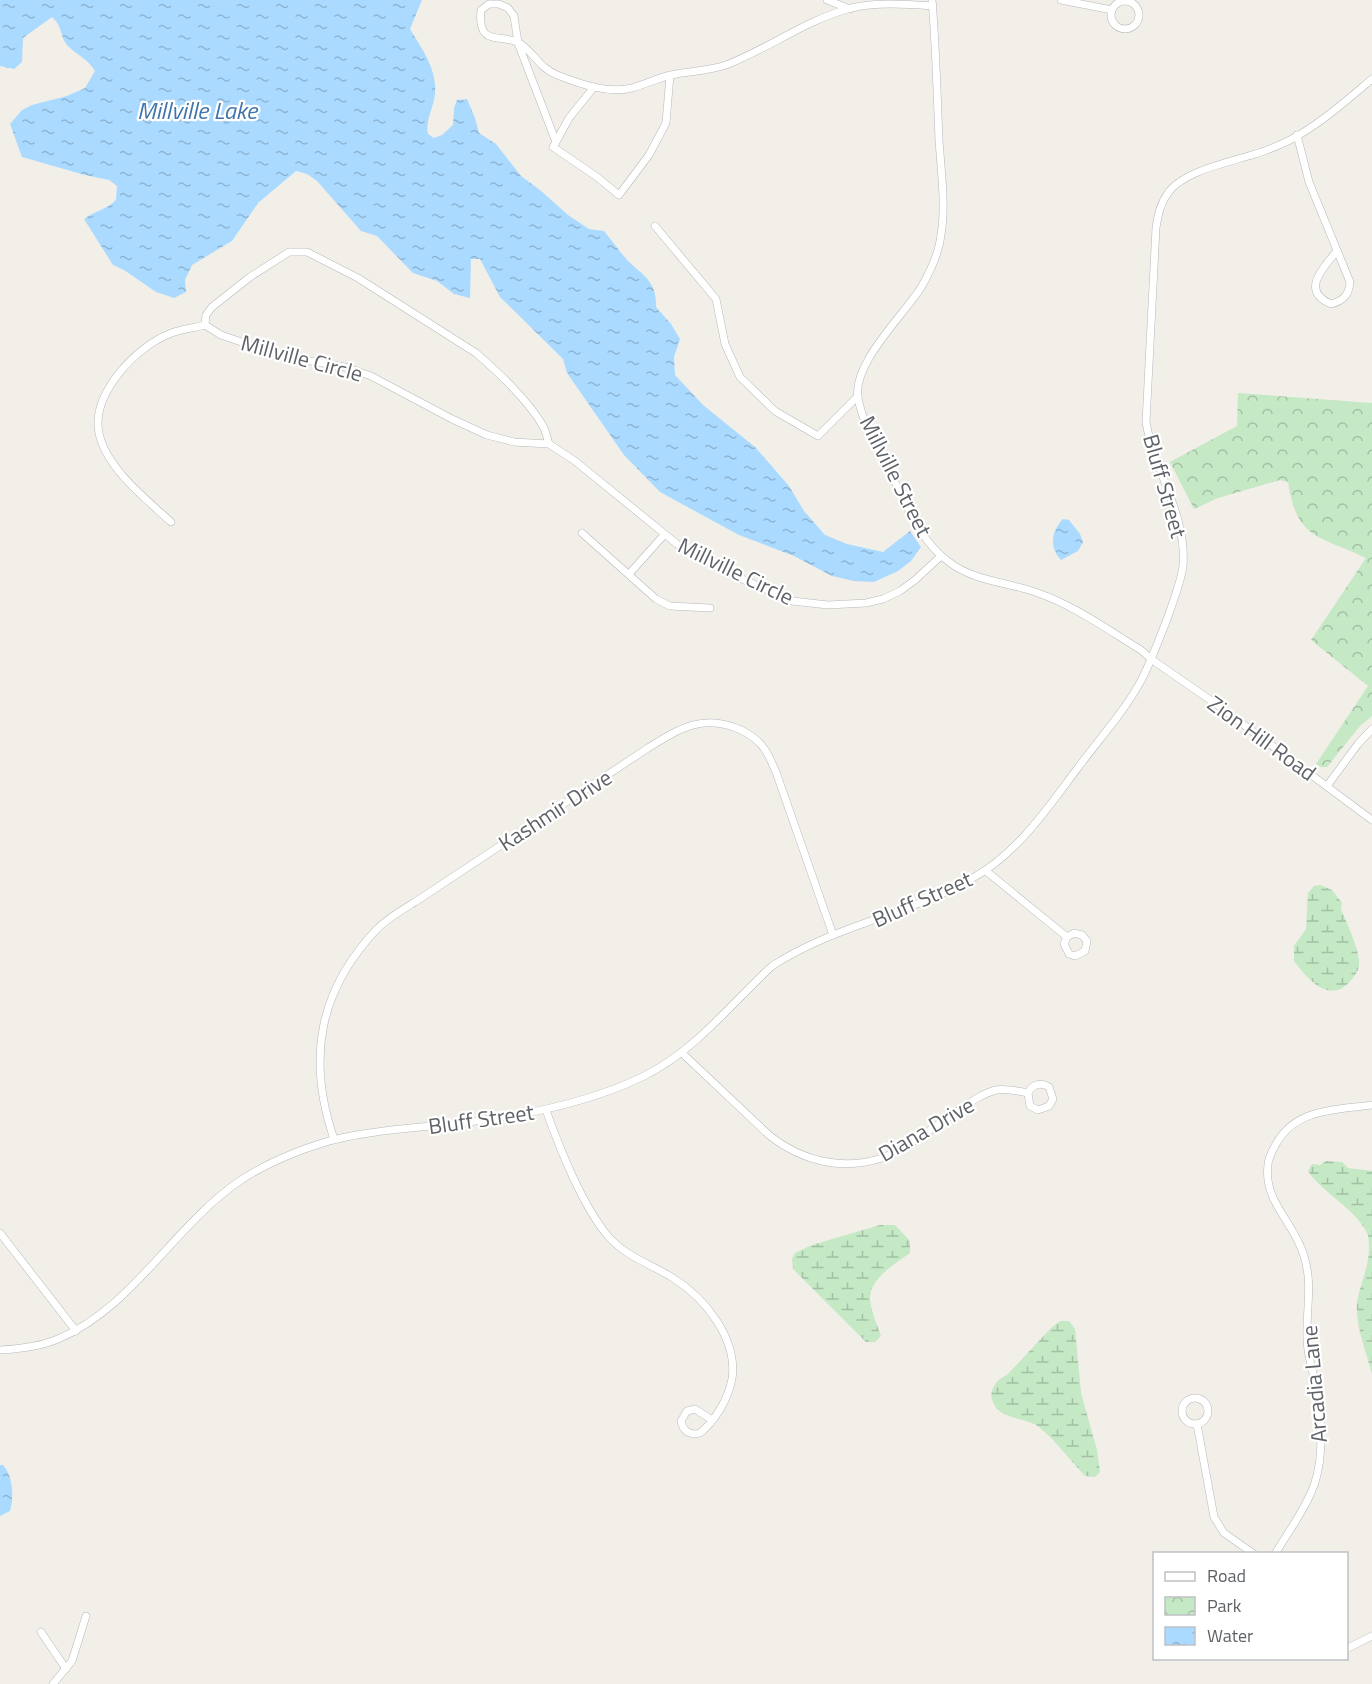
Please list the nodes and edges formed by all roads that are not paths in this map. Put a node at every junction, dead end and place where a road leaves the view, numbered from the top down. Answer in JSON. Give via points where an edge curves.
{"nodes":[{"id":1,"x":827,"y":0,"type":"edge"},
{"id":2,"x":1060,"y":0,"type":"edge"},
{"id":3,"x":932,"y":3,"type":"edge"},
{"id":4,"x":850,"y":9,"type":"junction"},
{"id":5,"x":1112,"y":10,"type":"junction"},
{"id":6,"x":518,"y":43,"type":"junction"},
{"id":7,"x":670,"y":75,"type":"junction"},
{"id":8,"x":1372,"y":79,"type":"edge"},
{"id":9,"x":594,"y":87,"type":"junction"},
{"id":10,"x":1297,"y":135,"type":"junction"},
{"id":11,"x":556,"y":142,"type":"junction"},
{"id":12,"x":655,"y":226,"type":"dead end"},
{"id":13,"x":1336,"y":252,"type":"junction"},
{"id":14,"x":205,"y":325,"type":"junction"},
{"id":15,"x":858,"y":396,"type":"junction"},
{"id":16,"x":549,"y":444,"type":"junction"},
{"id":17,"x":171,"y":522,"type":"dead end"},
{"id":18,"x":582,"y":533,"type":"dead end"},
{"id":19,"x":664,"y":535,"type":"junction"},
{"id":20,"x":941,"y":556,"type":"junction"},
{"id":21,"x":629,"y":574,"type":"junction"},
{"id":22,"x":710,"y":608,"type":"dead end"},
{"id":23,"x":1151,"y":659,"type":"junction"},
{"id":24,"x":1372,"y":729,"type":"edge"},
{"id":25,"x":1327,"y":786,"type":"junction"},
{"id":26,"x":1372,"y":820,"type":"edge"},
{"id":27,"x":986,"y":871,"type":"junction"},
{"id":28,"x":833,"y":935,"type":"junction"},
{"id":29,"x":1067,"y":937,"type":"dead end"},
{"id":30,"x":682,"y":1053,"type":"junction"},
{"id":31,"x":1028,"y":1094,"type":"dead end"},
{"id":32,"x":1372,"y":1105,"type":"edge"},
{"id":33,"x":546,"y":1110,"type":"junction"},
{"id":34,"x":334,"y":1139,"type":"junction"},
{"id":35,"x":0,"y":1233,"type":"edge"},
{"id":36,"x":76,"y":1331,"type":"junction"},
{"id":37,"x":0,"y":1350,"type":"edge"},
{"id":38,"x":712,"y":1420,"type":"dead end"},
{"id":39,"x":1197,"y":1424,"type":"dead end"},
{"id":40,"x":1251,"y":1552,"type":"edge"},
{"id":41,"x":1276,"y":1552,"type":"edge"},
{"id":42,"x":86,"y":1616,"type":"dead end"},
{"id":43,"x":41,"y":1632,"type":"dead end"},
{"id":44,"x":1372,"y":1636,"type":"edge"},
{"id":45,"x":1348,"y":1648,"type":"edge"},
{"id":46,"x":66,"y":1670,"type":"junction"},
{"id":47,"x":53,"y":1684,"type":"edge"}],
"edges":[{"from":1,"to":4,"type":"street"},
{"from":2,"to":5,"type":"street"},
{"from":3,"to":4,"type":"street"},
{"from":3,"to":15,"type":"street","name":"Millville Street","via":[[941,235],[922,286],[868,361],[860,378]]},
{"from":4,"to":7,"type":"street","via":[[724,66]]},
{"from":5,"to":5,"type":"street","via":[[1121,2],[1130,2],[1138,9],[1138,19],[1128,28],[1119,27]]},
{"from":6,"to":6,"type":"street","via":[[485,33],[480,22],[481,10],[489,4],[508,8],[514,16]]},
{"from":6,"to":9,"type":"street","via":[[554,74]]},
{"from":6,"to":11,"type":"street"},
{"from":7,"to":9,"type":"street","via":[[620,90]]},
{"from":7,"to":11,"type":"street","via":[[666,123],[649,155],[619,195],[553,147]]},
{"from":8,"to":10,"type":"street","name":"Bluff Street"},
{"from":9,"to":11,"type":"street"},
{"from":10,"to":13,"type":"street","via":[[1309,182]]},
{"from":10,"to":23,"type":"street","name":"Bluff Street","via":[[1179,181],[1159,210],[1146,422],[1173,501],[1182,538],[1183,566]]},
{"from":12,"to":15,"type":"street","via":[[716,299],[725,344],[740,377],[775,411],[818,436]]},
{"from":13,"to":13,"type":"street","via":[[1350,282],[1340,302],[1331,304],[1322,299],[1315,287],[1316,279]]},
{"from":14,"to":16,"type":"street","name":"Millville Circle","via":[[220,335],[282,356],[371,376],[487,435],[514,442]]},
{"from":14,"to":16,"type":"street","via":[[212,307],[266,267],[289,252],[307,252],[358,278],[476,353],[534,413]]},
{"from":14,"to":17,"type":"street","via":[[169,334],[132,358],[105,393],[99,420],[103,443],[118,469]]},
{"from":15,"to":20,"type":"street","name":"Millville Street","via":[[907,507]]},
{"from":16,"to":19,"type":"street","name":"Millville Circle"},
{"from":18,"to":21,"type":"street"},
{"from":19,"to":20,"type":"street","name":"Millville Circle","via":[[692,554],[774,594],[810,605],[866,603],[883,598],[900,591]]},
{"from":19,"to":21,"type":"street"},
{"from":20,"to":23,"type":"street","name":"Millville Street","via":[[965,572],[1040,593],[1115,634]]},
{"from":21,"to":22,"type":"street","via":[[670,606]]},
{"from":23,"to":25,"type":"street","name":"Zion Hill Road"},
{"from":23,"to":27,"type":"street","name":"Bluff Street","via":[[1125,704],[1052,803],[1012,850]]},
{"from":24,"to":25,"type":"street"},
{"from":25,"to":26,"type":"street","name":"Zion Hill Road"},
{"from":27,"to":28,"type":"street","name":"Bluff Street","via":[[928,900]]},
{"from":27,"to":29,"type":"street"},
{"from":28,"to":30,"type":"street","name":"Bluff Street","via":[[772,966]]},
{"from":28,"to":34,"type":"street","name":"Kashmir Drive","via":[[764,748],[751,735],[726,723],[690,725],[672,732],[377,929],[331,997],[320,1042],[319,1077]]},
{"from":30,"to":31,"type":"street","name":"Diana Drive","via":[[784,1148],[829,1163],[883,1158],[980,1097],[998,1090]]},
{"from":30,"to":33,"type":"street","name":"Bluff Street","via":[[618,1088]]},
{"from":32,"to":41,"type":"street","name":"Arcadia Lane","via":[[1305,1116],[1284,1131],[1268,1165],[1272,1200],[1296,1235],[1309,1279],[1307,1338],[1321,1442],[1311,1494]]},
{"from":33,"to":34,"type":"street","name":"Bluff Street"},
{"from":33,"to":38,"type":"street","via":[[589,1207],[609,1238],[686,1287],[706,1308],[726,1339],[732,1357],[732,1377],[727,1396]]},
{"from":34,"to":36,"type":"street","name":"Bluff Street","via":[[242,1180],[198,1215],[117,1300]]},
{"from":35,"to":36,"type":"street"},
{"from":36,"to":37,"type":"street","name":"Bluff Street","via":[[47,1343]]},
{"from":39,"to":40,"type":"street","via":[[1214,1517],[1224,1533]]},
{"from":42,"to":46,"type":"street"},
{"from":43,"to":46,"type":"street"},
{"from":44,"to":45,"type":"street"},
{"from":46,"to":47,"type":"street"}]}
